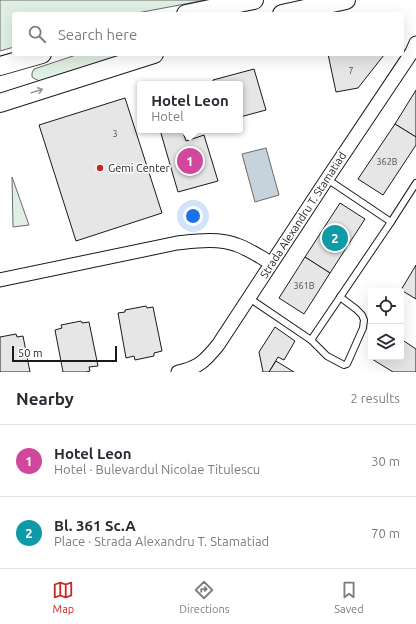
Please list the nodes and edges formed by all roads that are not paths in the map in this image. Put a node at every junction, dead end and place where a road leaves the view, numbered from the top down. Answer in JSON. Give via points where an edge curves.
{"nodes":[{"id":1,"x":254,"y":0,"type":"edge"},
{"id":2,"x":346,"y":0,"type":"edge"},
{"id":3,"x":196,"y":12,"type":"edge"},
{"id":4,"x":291,"y":12,"type":"edge"},
{"id":5,"x":415,"y":50,"type":"edge"},
{"id":6,"x":35,"y":56,"type":"edge"},
{"id":7,"x":148,"y":56,"type":"edge"},
{"id":8,"x":0,"y":66,"type":"edge"},
{"id":9,"x":0,"y":104,"type":"edge"},
{"id":10,"x":326,"y":179,"type":"junction"},
{"id":11,"x":416,"y":182,"type":"edge"},
{"id":12,"x":391,"y":222,"type":"junction"},
{"id":13,"x":271,"y":263,"type":"junction"},
{"id":14,"x":0,"y":280,"type":"edge"},
{"id":15,"x":340,"y":297,"type":"junction"},
{"id":16,"x":248,"y":298,"type":"junction"},
{"id":17,"x":311,"y":340,"type":"junction"},
{"id":18,"x":203,"y":369,"type":"edge"},
{"id":19,"x":178,"y":372,"type":"edge"}],
"edges":[{"from":1,"to":3,"type":"main road"},
{"from":2,"to":4,"type":"main road"},
{"from":5,"to":10,"type":"street","name":"Strada Alexandru T. Stamatiad"},
{"from":6,"to":8,"type":"main road"},
{"from":9,"to":7,"type":"main road","one_way":true},
{"from":10,"to":12,"type":"lane"},
{"from":10,"to":13,"type":"street","name":"Strada Alexandru T. Stamatiad"},
{"from":11,"to":12,"type":"lane"},
{"from":12,"to":15,"type":"lane"},
{"from":13,"to":14,"type":"street","via":[[237,245],[203,240]]},
{"from":13,"to":16,"type":"street","name":"Strada Alexandru T. Stamatiad"},
{"from":15,"to":17,"type":"lane"},
{"from":15,"to":17,"type":"lane","via":[[356,309],[364,320],[364,328],[347,364],[344,366],[327,356]]},
{"from":16,"to":17,"type":"lane"},
{"from":16,"to":18,"type":"street","name":"Strada Alexandru T. Stamatiad"},
{"from":18,"to":19,"type":"street","name":"Strada Alexandru T. Stamatiad"}]}
